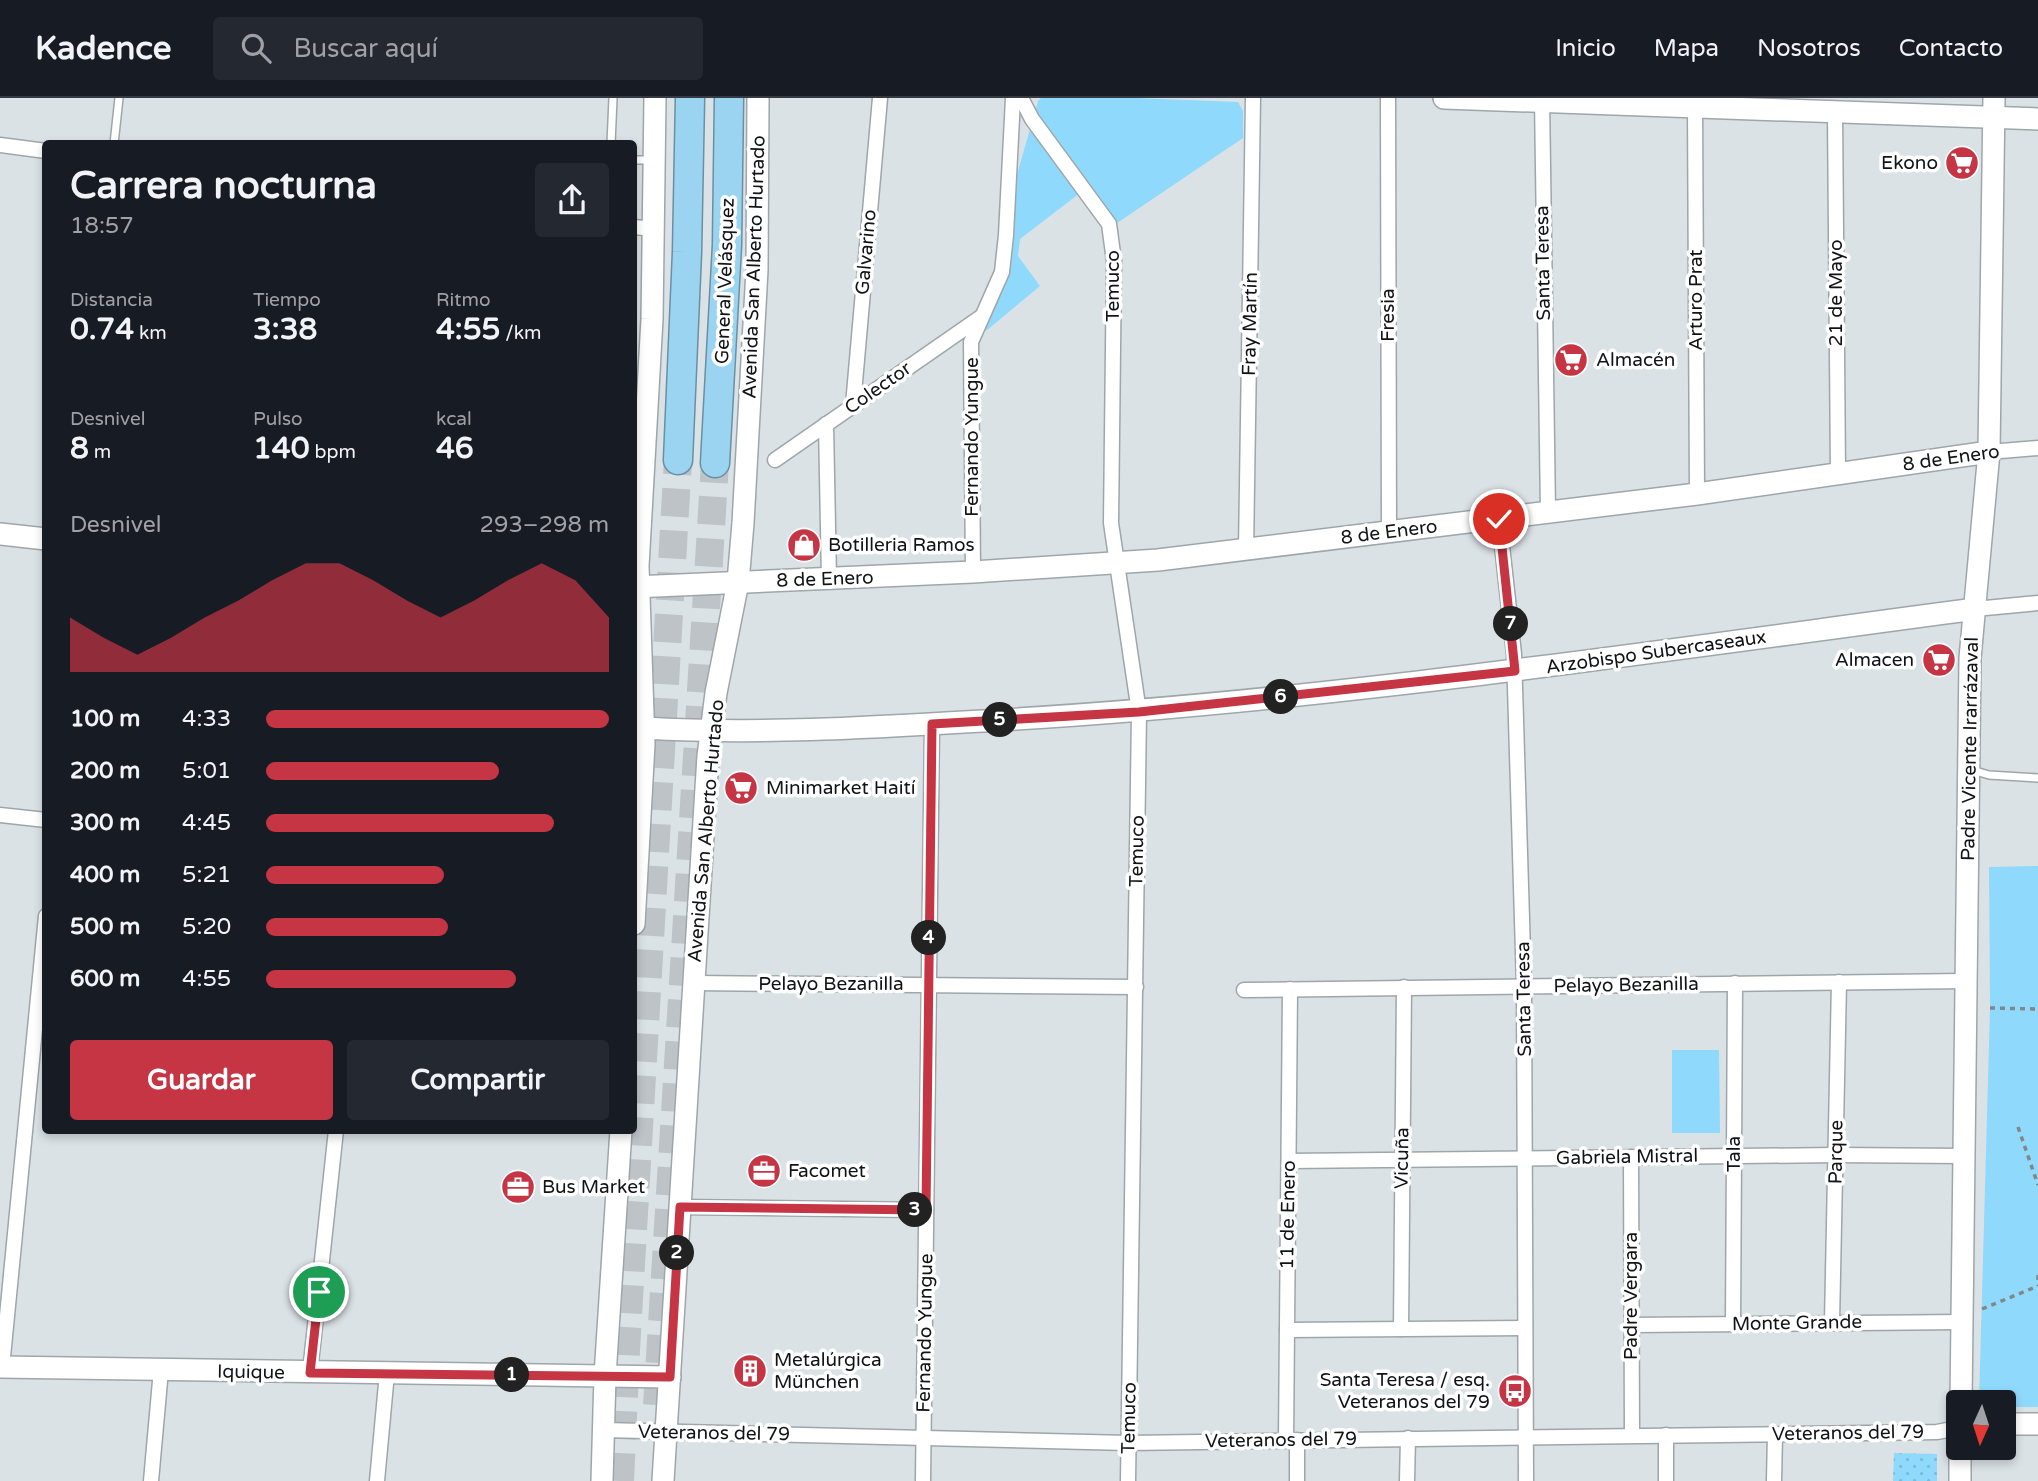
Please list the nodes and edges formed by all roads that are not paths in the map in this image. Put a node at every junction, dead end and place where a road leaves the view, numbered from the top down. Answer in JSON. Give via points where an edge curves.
{"nodes":[{"id":1,"x":119,"y":98,"type":"edge"},
{"id":2,"x":613,"y":98,"type":"edge"},
{"id":3,"x":655,"y":98,"type":"edge"},
{"id":4,"x":690,"y":98,"type":"edge"},
{"id":5,"x":729,"y":98,"type":"edge"},
{"id":6,"x":758,"y":98,"type":"edge"},
{"id":7,"x":880,"y":98,"type":"edge"},
{"id":8,"x":1013,"y":98,"type":"edge"},
{"id":9,"x":1021,"y":98,"type":"edge"},
{"id":10,"x":1254,"y":98,"type":"edge"},
{"id":11,"x":1388,"y":98,"type":"edge"},
{"id":12,"x":1444,"y":98,"type":"edge"},
{"id":13,"x":1542,"y":100,"type":"edge"},
{"id":14,"x":1695,"y":107,"type":"junction"},
{"id":15,"x":1994,"y":108,"type":"edge"},
{"id":16,"x":1835,"y":112,"type":"junction"},
{"id":17,"x":2038,"y":119,"type":"edge"},
{"id":18,"x":114,"y":140,"type":"edge"},
{"id":19,"x":611,"y":140,"type":"edge"},
{"id":20,"x":0,"y":145,"type":"edge"},
{"id":21,"x":42,"y":150,"type":"edge"},
{"id":22,"x":644,"y":160,"type":"edge"},
{"id":23,"x":644,"y":228,"type":"edge"},
{"id":24,"x":981,"y":317,"type":"junction"},
{"id":25,"x":853,"y":405,"type":"junction"},
{"id":26,"x":826,"y":424,"type":"junction"},
{"id":27,"x":2038,"y":448,"type":"edge"},
{"id":28,"x":1989,"y":452,"type":"junction"},
{"id":29,"x":678,"y":460,"type":"tunnel mouth"},
{"id":30,"x":775,"y":460,"type":"dead end"},
{"id":31,"x":715,"y":463,"type":"tunnel mouth"},
{"id":32,"x":1838,"y":474,"type":"junction"},
{"id":33,"x":1697,"y":494,"type":"junction"},
{"id":34,"x":1548,"y":512,"type":"junction"},
{"id":35,"x":1499,"y":519,"type":"junction"},
{"id":36,"x":1389,"y":533,"type":"junction"},
{"id":37,"x":0,"y":534,"type":"edge"},
{"id":38,"x":42,"y":539,"type":"edge"},
{"id":39,"x":637,"y":542,"type":"edge"},
{"id":40,"x":1246,"y":550,"type":"junction"},
{"id":41,"x":1117,"y":563,"type":"junction"},
{"id":42,"x":973,"y":572,"type":"junction"},
{"id":43,"x":829,"y":579,"type":"junction"},
{"id":44,"x":737,"y":582,"type":"junction"},
{"id":45,"x":637,"y":587,"type":"edge"},
{"id":46,"x":2038,"y":603,"type":"edge"},
{"id":47,"x":1975,"y":609,"type":"junction"},
{"id":48,"x":637,"y":619,"type":"edge"},
{"id":49,"x":1515,"y":671,"type":"junction"},
{"id":50,"x":1139,"y":712,"type":"junction"},
{"id":51,"x":932,"y":724,"type":"junction"},
{"id":52,"x":644,"y":728,"type":"junction"},
{"id":53,"x":710,"y":732,"type":"junction"},
{"id":54,"x":1968,"y":769,"type":"junction"},
{"id":55,"x":2038,"y":778,"type":"edge"},
{"id":56,"x":637,"y":804,"type":"edge"},
{"id":57,"x":0,"y":816,"type":"edge"},
{"id":58,"x":42,"y":820,"type":"edge"},
{"id":59,"x":42,"y":956,"type":"edge"},
{"id":60,"x":1966,"y":981,"type":"junction"},
{"id":61,"x":1839,"y":982,"type":"junction"},
{"id":62,"x":1735,"y":983,"type":"junction"},
{"id":63,"x":694,"y":984,"type":"junction"},
{"id":64,"x":929,"y":985,"type":"junction"},
{"id":65,"x":1136,"y":986,"type":"junction"},
{"id":66,"x":1524,"y":986,"type":"junction"},
{"id":67,"x":1404,"y":987,"type":"junction"},
{"id":68,"x":1290,"y":989,"type":"junction"},
{"id":69,"x":1244,"y":990,"type":"dead end"},
{"id":70,"x":336,"y":1134,"type":"edge"},
{"id":71,"x":621,"y":1134,"type":"edge"},
{"id":72,"x":1836,"y":1155,"type":"junction"},
{"id":73,"x":1734,"y":1156,"type":"junction"},
{"id":74,"x":1965,"y":1156,"type":"junction"},
{"id":75,"x":1630,"y":1157,"type":"junction"},
{"id":76,"x":1524,"y":1158,"type":"junction"},
{"id":77,"x":1402,"y":1160,"type":"junction"},
{"id":78,"x":1289,"y":1161,"type":"junction"},
{"id":79,"x":680,"y":1207,"type":"junction"},
{"id":80,"x":926,"y":1210,"type":"junction"},
{"id":81,"x":1969,"y":1316,"type":"junction"},
{"id":82,"x":1832,"y":1322,"type":"junction"},
{"id":83,"x":1733,"y":1324,"type":"junction"},
{"id":84,"x":1631,"y":1325,"type":"junction"},
{"id":85,"x":1525,"y":1328,"type":"junction"},
{"id":86,"x":1401,"y":1329,"type":"junction"},
{"id":87,"x":1287,"y":1331,"type":"junction"},
{"id":88,"x":1,"y":1367,"type":"edge"},
{"id":89,"x":161,"y":1370,"type":"junction"},
{"id":90,"x":310,"y":1373,"type":"junction"},
{"id":91,"x":387,"y":1373,"type":"junction"},
{"id":92,"x":606,"y":1376,"type":"junction"},
{"id":93,"x":670,"y":1377,"type":"junction"},
{"id":94,"x":1962,"y":1390,"type":"edge"},
{"id":95,"x":2016,"y":1424,"type":"edge"},
{"id":96,"x":2038,"y":1424,"type":"edge"},
{"id":97,"x":604,"y":1430,"type":"junction"},
{"id":98,"x":1946,"y":1430,"type":"edge"},
{"id":99,"x":666,"y":1432,"type":"junction"},
{"id":100,"x":1775,"y":1433,"type":"junction"},
{"id":101,"x":1632,"y":1435,"type":"junction"},
{"id":102,"x":1666,"y":1435,"type":"junction"},
{"id":103,"x":1526,"y":1436,"type":"junction"},
{"id":104,"x":923,"y":1438,"type":"junction"},
{"id":105,"x":1408,"y":1438,"type":"junction"},
{"id":106,"x":1292,"y":1440,"type":"junction"},
{"id":107,"x":1128,"y":1443,"type":"junction"},
{"id":108,"x":1960,"y":1460,"type":"edge"},
{"id":109,"x":151,"y":1481,"type":"edge"},
{"id":110,"x":377,"y":1481,"type":"edge"},
{"id":111,"x":602,"y":1481,"type":"edge"},
{"id":112,"x":663,"y":1481,"type":"edge"},
{"id":113,"x":923,"y":1481,"type":"edge"},
{"id":114,"x":1128,"y":1481,"type":"edge"},
{"id":115,"x":1297,"y":1481,"type":"edge"},
{"id":116,"x":1407,"y":1481,"type":"edge"},
{"id":117,"x":1526,"y":1481,"type":"edge"},
{"id":118,"x":1666,"y":1481,"type":"edge"},
{"id":119,"x":1774,"y":1481,"type":"edge"},
{"id":120,"x":1960,"y":1481,"type":"edge"}],
"edges":[{"from":1,"to":18,"type":"lane"},
{"from":2,"to":19,"type":"lane"},
{"from":3,"to":22,"type":"street"},
{"from":4,"to":29,"type":"highway","name":"General Velásquez"},
{"from":5,"to":31,"type":"highway","name":"General Velásquez","via":[[727,245]]},
{"from":6,"to":44,"type":"street","name":"Avenida San Alberto Hurtado","via":[[757,270]]},
{"from":7,"to":25,"type":"street","name":"Galvarino"},
{"from":8,"to":24,"type":"street","name":"Fernando Yungue","via":[[1002,272]]},
{"from":9,"to":41,"type":"street","name":"Temuco","via":[[1109,224],[1114,261],[1111,523]]},
{"from":10,"to":40,"type":"street","name":"Fray Martín"},
{"from":11,"to":36,"type":"street","name":"Fresia"},
{"from":12,"to":13,"type":"street"},
{"from":13,"to":14,"type":"street"},
{"from":13,"to":34,"type":"street","name":"Santa Teresa"},
{"from":14,"to":16,"type":"street"},
{"from":14,"to":33,"type":"street","name":"Arturo Prat"},
{"from":15,"to":16,"type":"street"},
{"from":15,"to":17,"type":"street"},
{"from":15,"to":28,"type":"street","name":"Padre Vicente Irarrázaval"},
{"from":16,"to":32,"type":"street","name":"21 de Mayo"},
{"from":20,"to":21,"type":"street"},
{"from":22,"to":23,"type":"street"},
{"from":23,"to":39,"type":"street"},
{"from":24,"to":25,"type":"street","name":"Colector"},
{"from":24,"to":42,"type":"street","name":"Fernando Yungue","via":[[971,342]]},
{"from":25,"to":26,"type":"street","name":"Colector"},
{"from":26,"to":30,"type":"street","name":"Colector"},
{"from":26,"to":43,"type":"street"},
{"from":27,"to":28,"type":"street","name":"8 de Enero"},
{"from":28,"to":32,"type":"street","name":"8 de Enero"},
{"from":28,"to":47,"type":"street","name":"Padre Vicente Irarrázaval"},
{"from":32,"to":33,"type":"street","name":"8 de Enero"},
{"from":33,"to":34,"type":"street","name":"8 de Enero"},
{"from":34,"to":35,"type":"street","name":"8 de Enero"},
{"from":35,"to":36,"type":"street","name":"8 de Enero"},
{"from":35,"to":49,"type":"street","name":"Santa Teresa"},
{"from":36,"to":40,"type":"street","name":"8 de Enero"},
{"from":37,"to":38,"type":"street"},
{"from":40,"to":41,"type":"street","name":"8 de Enero"},
{"from":41,"to":42,"type":"street","name":"8 de Enero"},
{"from":41,"to":50,"type":"street","name":"Temuco"},
{"from":42,"to":43,"type":"street","name":"8 de Enero"},
{"from":43,"to":44,"type":"street","name":"8 de Enero"},
{"from":44,"to":45,"type":"street","name":"8 de Enero"},
{"from":44,"to":53,"type":"street","name":"Avenida San Alberto Hurtado"},
{"from":46,"to":47,"type":"street","name":"Arzobispo Subercaseaux"},
{"from":47,"to":49,"type":"street","name":"Arzobispo Subercaseaux"},
{"from":47,"to":54,"type":"street","name":"Padre Vicente Irarrázaval"},
{"from":48,"to":52,"type":"street"},
{"from":49,"to":50,"type":"street","name":"Arzobispo Subercaseaux"},
{"from":49,"to":66,"type":"street","name":"Santa Teresa"},
{"from":50,"to":51,"type":"street","name":"Arzobispo Subercaseaux"},
{"from":50,"to":65,"type":"street","name":"Temuco"},
{"from":51,"to":53,"type":"street","name":"Arzobispo Subercaseaux"},
{"from":51,"to":64,"type":"street","name":"Fernando Yungue"},
{"from":52,"to":53,"type":"street","name":"Arzobispo Subercaseaux"},
{"from":52,"to":56,"type":"street"},
{"from":53,"to":63,"type":"street","name":"Avenida San Alberto Hurtado"},
{"from":54,"to":55,"type":"lane"},
{"from":54,"to":60,"type":"street","name":"Padre Vicente Irarrázaval"},
{"from":57,"to":58,"type":"street"},
{"from":59,"to":88,"type":"street"},
{"from":60,"to":61,"type":"street","name":"Pelayo Bezanilla"},
{"from":60,"to":74,"type":"street","name":"Padre Vicente Irarrázaval"},
{"from":61,"to":62,"type":"street","name":"Pelayo Bezanilla"},
{"from":61,"to":72,"type":"street","name":"Parque"},
{"from":62,"to":66,"type":"street","name":"Pelayo Bezanilla"},
{"from":62,"to":73,"type":"street","name":"Tala"},
{"from":63,"to":64,"type":"street","name":"Pelayo Bezanilla"},
{"from":63,"to":79,"type":"street","name":"Avenida San Alberto Hurtado"},
{"from":64,"to":65,"type":"street","name":"Pelayo Bezanilla"},
{"from":64,"to":80,"type":"street","name":"Fernando Yungue"},
{"from":65,"to":107,"type":"street","name":"Temuco"},
{"from":66,"to":67,"type":"street","name":"Pelayo Bezanilla"},
{"from":66,"to":76,"type":"street","name":"Santa Teresa"},
{"from":67,"to":68,"type":"street","name":"Pelayo Bezanilla"},
{"from":67,"to":77,"type":"street","name":"Vicuña"},
{"from":68,"to":69,"type":"street","name":"Pelayo Bezanilla"},
{"from":68,"to":78,"type":"street","name":"11 de Enero"},
{"from":70,"to":90,"type":"street"},
{"from":71,"to":92,"type":"street"},
{"from":72,"to":73,"type":"street","name":"Gabriela Mistral"},
{"from":72,"to":74,"type":"street","name":"Gabriela Mistral"},
{"from":72,"to":82,"type":"street","name":"Parque"},
{"from":73,"to":75,"type":"street","name":"Gabriela Mistral"},
{"from":73,"to":83,"type":"street","name":"Tala"},
{"from":74,"to":81,"type":"street","name":"Padre Vicente Irarrázaval"},
{"from":75,"to":76,"type":"street","name":"Gabriela Mistral"},
{"from":75,"to":84,"type":"street","name":"Padre Vergara"},
{"from":76,"to":77,"type":"street","name":"Gabriela Mistral"},
{"from":76,"to":85,"type":"street","name":"Santa Teresa"},
{"from":77,"to":78,"type":"street","name":"Gabriela Mistral"},
{"from":77,"to":86,"type":"street","name":"Vicuña"},
{"from":78,"to":87,"type":"street","name":"11 de Enero"},
{"from":79,"to":80,"type":"street"},
{"from":79,"to":93,"type":"street","name":"Avenida San Alberto Hurtado"},
{"from":80,"to":104,"type":"street","name":"Fernando Yungue"},
{"from":81,"to":82,"type":"street","name":"Monte Grande"},
{"from":81,"to":94,"type":"street","name":"Padre Vicente Irarrázaval"},
{"from":82,"to":83,"type":"street","name":"Monte Grande"},
{"from":83,"to":84,"type":"street","name":"Monte Grande"},
{"from":84,"to":101,"type":"street","name":"Padre Vergara"},
{"from":85,"to":86,"type":"street"},
{"from":85,"to":103,"type":"street","name":"Santa Teresa"},
{"from":86,"to":87,"type":"street"},
{"from":87,"to":106,"type":"street","name":"11 de Enero"},
{"from":88,"to":89,"type":"street","name":"Iquique"},
{"from":89,"to":90,"type":"street","name":"Iquique"},
{"from":89,"to":109,"type":"street"},
{"from":90,"to":91,"type":"street","name":"Iquique"},
{"from":91,"to":92,"type":"street","name":"Iquique"},
{"from":91,"to":110,"type":"street"},
{"from":92,"to":93,"type":"street","name":"Iquique"},
{"from":92,"to":97,"type":"street"},
{"from":93,"to":99,"type":"street","name":"Avenida San Alberto Hurtado"},
{"from":95,"to":96,"type":"street"},
{"from":97,"to":99,"type":"street","name":"Veteranos del 79"},
{"from":97,"to":111,"type":"street"},
{"from":98,"to":100,"type":"street","name":"Veteranos del 79"},
{"from":99,"to":104,"type":"street","name":"Veteranos del 79"},
{"from":99,"to":112,"type":"street","name":"Avenida San Alberto Hurtado"},
{"from":100,"to":102,"type":"street","name":"Veteranos del 79"},
{"from":100,"to":119,"type":"street"},
{"from":101,"to":102,"type":"street","name":"Veteranos del 79"},
{"from":101,"to":103,"type":"street","name":"Veteranos del 79"},
{"from":102,"to":118,"type":"street"},
{"from":103,"to":105,"type":"street","name":"Veteranos del 79"},
{"from":103,"to":117,"type":"street","name":"Santa Teresa"},
{"from":104,"to":107,"type":"street","name":"Veteranos del 79"},
{"from":104,"to":113,"type":"street","name":"Fernando Yungue"},
{"from":105,"to":106,"type":"street","name":"Veteranos del 79"},
{"from":105,"to":116,"type":"street"},
{"from":106,"to":107,"type":"street","name":"Veteranos del 79"},
{"from":106,"to":115,"type":"street","name":"11 de Enero"},
{"from":107,"to":114,"type":"street","name":"Temuco"},
{"from":108,"to":120,"type":"street"}]}
